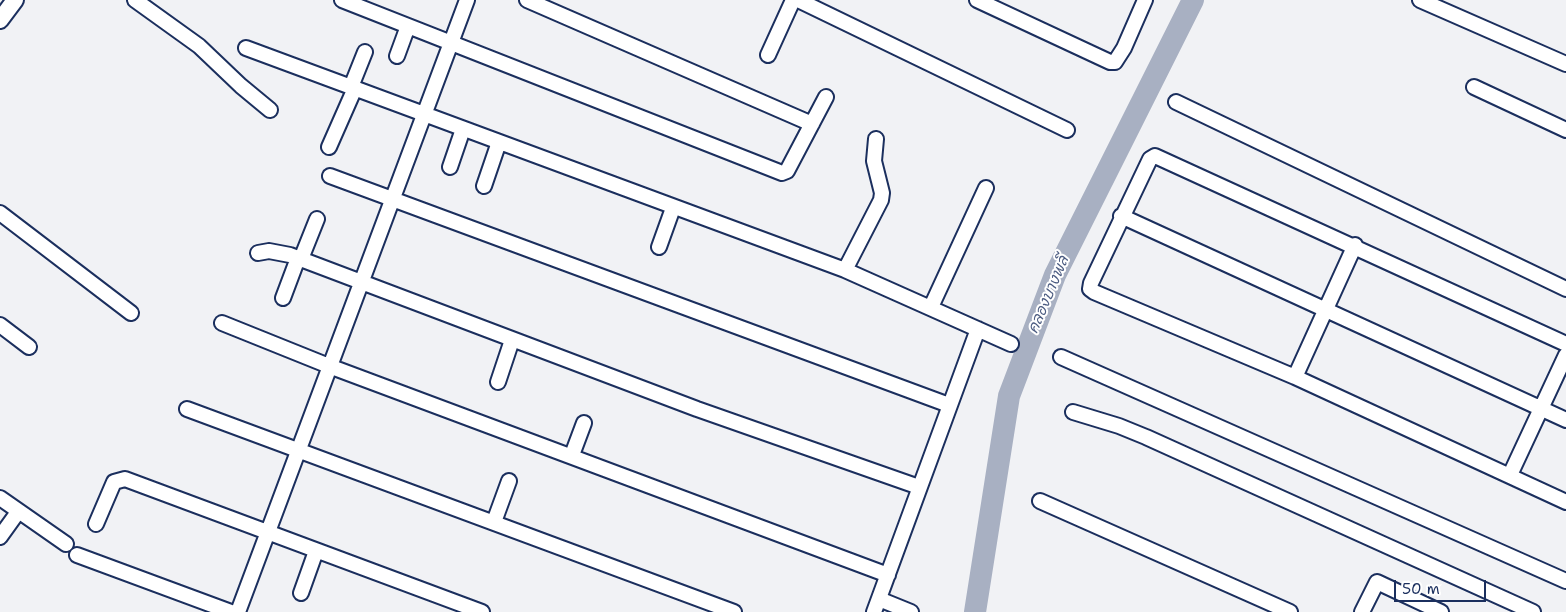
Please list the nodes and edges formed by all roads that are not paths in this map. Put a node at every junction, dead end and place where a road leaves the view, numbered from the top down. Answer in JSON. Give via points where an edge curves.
{"nodes":[{"id":1,"x":15,"y":0,"type":"edge"},
{"id":2,"x":135,"y":0,"type":"edge"},
{"id":3,"x":342,"y":0,"type":"edge"},
{"id":4,"x":467,"y":0,"type":"edge"},
{"id":5,"x":527,"y":0,"type":"edge"},
{"id":6,"x":793,"y":0,"type":"edge"},
{"id":7,"x":798,"y":0,"type":"edge"},
{"id":8,"x":977,"y":0,"type":"edge"},
{"id":9,"x":1146,"y":0,"type":"edge"},
{"id":10,"x":1420,"y":0,"type":"edge"},
{"id":11,"x":0,"y":20,"type":"edge"},
{"id":12,"x":408,"y":26,"type":"junction"},
{"id":13,"x":450,"y":43,"type":"junction"},
{"id":14,"x":246,"y":48,"type":"dead end"},
{"id":15,"x":365,"y":52,"type":"dead end"},
{"id":16,"x":397,"y":56,"type":"dead end"},
{"id":17,"x":768,"y":56,"type":"dead end"},
{"id":18,"x":1566,"y":64,"type":"edge"},
{"id":19,"x":1474,"y":87,"type":"dead end"},
{"id":20,"x":353,"y":88,"type":"junction"},
{"id":21,"x":826,"y":97,"type":"dead end"},
{"id":22,"x":1176,"y":102,"type":"dead end"},
{"id":23,"x":270,"y":110,"type":"dead end"},
{"id":24,"x":423,"y":114,"type":"junction"},
{"id":25,"x":812,"y":124,"type":"junction"},
{"id":26,"x":463,"y":129,"type":"junction"},
{"id":27,"x":1068,"y":130,"type":"dead end"},
{"id":28,"x":1566,"y":130,"type":"edge"},
{"id":29,"x":876,"y":139,"type":"dead end"},
{"id":30,"x":499,"y":142,"type":"junction"},
{"id":31,"x":329,"y":147,"type":"dead end"},
{"id":32,"x":450,"y":166,"type":"dead end"},
{"id":33,"x":330,"y":176,"type":"dead end"},
{"id":34,"x":484,"y":186,"type":"dead end"},
{"id":35,"x":986,"y":188,"type":"dead end"},
{"id":36,"x":391,"y":199,"type":"junction"},
{"id":37,"x":673,"y":208,"type":"junction"},
{"id":38,"x":0,"y":213,"type":"edge"},
{"id":39,"x":1121,"y":216,"type":"junction"},
{"id":40,"x":317,"y":218,"type":"dead end"},
{"id":41,"x":1355,"y":245,"type":"junction"},
{"id":42,"x":660,"y":247,"type":"dead end"},
{"id":43,"x":258,"y":253,"type":"dead end"},
{"id":44,"x":299,"y":259,"type":"junction"},
{"id":45,"x":845,"y":270,"type":"junction"},
{"id":46,"x":360,"y":283,"type":"junction"},
{"id":47,"x":1566,"y":289,"type":"edge"},
{"id":48,"x":283,"y":298,"type":"dead end"},
{"id":49,"x":931,"y":307,"type":"junction"},
{"id":50,"x":1325,"y":308,"type":"junction"},
{"id":51,"x":131,"y":313,"type":"dead end"},
{"id":52,"x":222,"y":323,"type":"dead end"},
{"id":53,"x":0,"y":325,"type":"edge"},
{"id":54,"x":978,"y":329,"type":"junction"},
{"id":55,"x":512,"y":340,"type":"junction"},
{"id":56,"x":1011,"y":344,"type":"dead end"},
{"id":57,"x":1566,"y":344,"type":"edge"},
{"id":58,"x":29,"y":347,"type":"dead end"},
{"id":59,"x":1566,"y":355,"type":"edge"},
{"id":60,"x":1061,"y":357,"type":"dead end"},
{"id":61,"x":329,"y":366,"type":"junction"},
{"id":62,"x":1295,"y":377,"type":"junction"},
{"id":63,"x":498,"y":382,"type":"dead end"},
{"id":64,"x":949,"y":405,"type":"junction"},
{"id":65,"x":187,"y":408,"type":"dead end"},
{"id":66,"x":1541,"y":409,"type":"junction"},
{"id":67,"x":1073,"y":412,"type":"dead end"},
{"id":68,"x":1566,"y":420,"type":"edge"},
{"id":69,"x":584,"y":423,"type":"dead end"},
{"id":70,"x":298,"y":450,"type":"junction"},
{"id":71,"x":572,"y":455,"type":"junction"},
{"id":72,"x":1510,"y":475,"type":"junction"},
{"id":73,"x":509,"y":481,"type":"dead end"},
{"id":74,"x":918,"y":487,"type":"junction"},
{"id":75,"x":0,"y":498,"type":"edge"},
{"id":76,"x":1040,"y":501,"type":"dead end"},
{"id":77,"x":1566,"y":502,"type":"edge"},
{"id":78,"x":18,"y":512,"type":"junction"},
{"id":79,"x":494,"y":522,"type":"junction"},
{"id":80,"x":96,"y":524,"type":"dead end"},
{"id":81,"x":268,"y":533,"type":"junction"},
{"id":82,"x":0,"y":537,"type":"edge"},
{"id":83,"x":66,"y":544,"type":"dead end"},
{"id":84,"x":316,"y":550,"type":"junction"},
{"id":85,"x":76,"y":555,"type":"dead end"},
{"id":86,"x":888,"y":575,"type":"junction"},
{"id":87,"x":1566,"y":581,"type":"edge"},
{"id":88,"x":301,"y":593,"type":"dead end"},
{"id":89,"x":877,"y":606,"type":"edge"},
{"id":90,"x":231,"y":612,"type":"edge"},
{"id":91,"x":238,"y":612,"type":"edge"},
{"id":92,"x":482,"y":612,"type":"edge"},
{"id":93,"x":734,"y":612,"type":"edge"},
{"id":94,"x":911,"y":612,"type":"edge"},
{"id":95,"x":1290,"y":612,"type":"edge"},
{"id":96,"x":1362,"y":612,"type":"edge"},
{"id":97,"x":1441,"y":612,"type":"edge"},
{"id":98,"x":1533,"y":612,"type":"edge"}],
"edges":[{"from":1,"to":11,"type":"main road"},
{"from":2,"to":23,"type":"street","via":[[199,46]]},
{"from":3,"to":12,"type":"street"},
{"from":4,"to":13,"type":"street"},
{"from":5,"to":25,"type":"street"},
{"from":6,"to":17,"type":"street"},
{"from":7,"to":27,"type":"street"},
{"from":8,"to":9,"type":"street","via":[[1110,62],[1115,62],[1124,48]]},
{"from":10,"to":18,"type":"street"},
{"from":12,"to":13,"type":"street"},
{"from":12,"to":16,"type":"street"},
{"from":13,"to":24,"type":"street"},
{"from":13,"to":25,"type":"street","via":[[782,173],[787,171]]},
{"from":14,"to":20,"type":"street"},
{"from":15,"to":20,"type":"street"},
{"from":19,"to":28,"type":"street"},
{"from":20,"to":24,"type":"street"},
{"from":20,"to":31,"type":"street"},
{"from":21,"to":25,"type":"street"},
{"from":22,"to":47,"type":"street"},
{"from":24,"to":26,"type":"street"},
{"from":24,"to":36,"type":"street"},
{"from":26,"to":30,"type":"street"},
{"from":26,"to":32,"type":"street"},
{"from":29,"to":45,"type":"street","via":[[874,161],[881,200]]},
{"from":30,"to":34,"type":"street"},
{"from":30,"to":37,"type":"street"},
{"from":33,"to":36,"type":"street"},
{"from":35,"to":49,"type":"street"},
{"from":36,"to":46,"type":"street"},
{"from":36,"to":64,"type":"street"},
{"from":37,"to":42,"type":"street"},
{"from":37,"to":45,"type":"street"},
{"from":38,"to":51,"type":"street"},
{"from":39,"to":41,"type":"street","via":[[1150,159],[1155,156]]},
{"from":39,"to":50,"type":"street"},
{"from":39,"to":62,"type":"street","via":[[1090,289]]},
{"from":40,"to":44,"type":"street"},
{"from":41,"to":50,"type":"street"},
{"from":41,"to":57,"type":"street"},
{"from":43,"to":44,"type":"street","via":[[269,250]]},
{"from":44,"to":46,"type":"street"},
{"from":44,"to":48,"type":"street"},
{"from":45,"to":49,"type":"street"},
{"from":46,"to":55,"type":"street"},
{"from":46,"to":61,"type":"street"},
{"from":49,"to":54,"type":"street"},
{"from":50,"to":62,"type":"street"},
{"from":50,"to":66,"type":"street"},
{"from":52,"to":61,"type":"street"},
{"from":53,"to":58,"type":"street"},
{"from":54,"to":56,"type":"street"},
{"from":54,"to":64,"type":"street"},
{"from":55,"to":63,"type":"street"},
{"from":55,"to":74,"type":"street"},
{"from":59,"to":66,"type":"street"},
{"from":60,"to":87,"type":"street"},
{"from":61,"to":70,"type":"street"},
{"from":61,"to":71,"type":"street"},
{"from":62,"to":72,"type":"street"},
{"from":64,"to":74,"type":"street"},
{"from":65,"to":70,"type":"street"},
{"from":66,"to":68,"type":"street"},
{"from":66,"to":72,"type":"street"},
{"from":67,"to":98,"type":"street","via":[[1146,437]]},
{"from":69,"to":71,"type":"street"},
{"from":70,"to":79,"type":"street"},
{"from":70,"to":81,"type":"street"},
{"from":71,"to":86,"type":"street"},
{"from":72,"to":77,"type":"street"},
{"from":73,"to":79,"type":"street"},
{"from":74,"to":86,"type":"street"},
{"from":75,"to":78,"type":"street"},
{"from":76,"to":95,"type":"street"},
{"from":78,"to":82,"type":"street"},
{"from":78,"to":83,"type":"street"},
{"from":79,"to":93,"type":"street"},
{"from":80,"to":81,"type":"street","via":[[114,482],[125,479]]},
{"from":81,"to":84,"type":"street"},
{"from":81,"to":91,"type":"street"},
{"from":84,"to":88,"type":"street"},
{"from":84,"to":92,"type":"street"},
{"from":85,"to":90,"type":"street"},
{"from":86,"to":89,"type":"street"},
{"from":89,"to":94,"type":"street"},
{"from":96,"to":97,"type":"street","via":[[1377,582]]}]}
